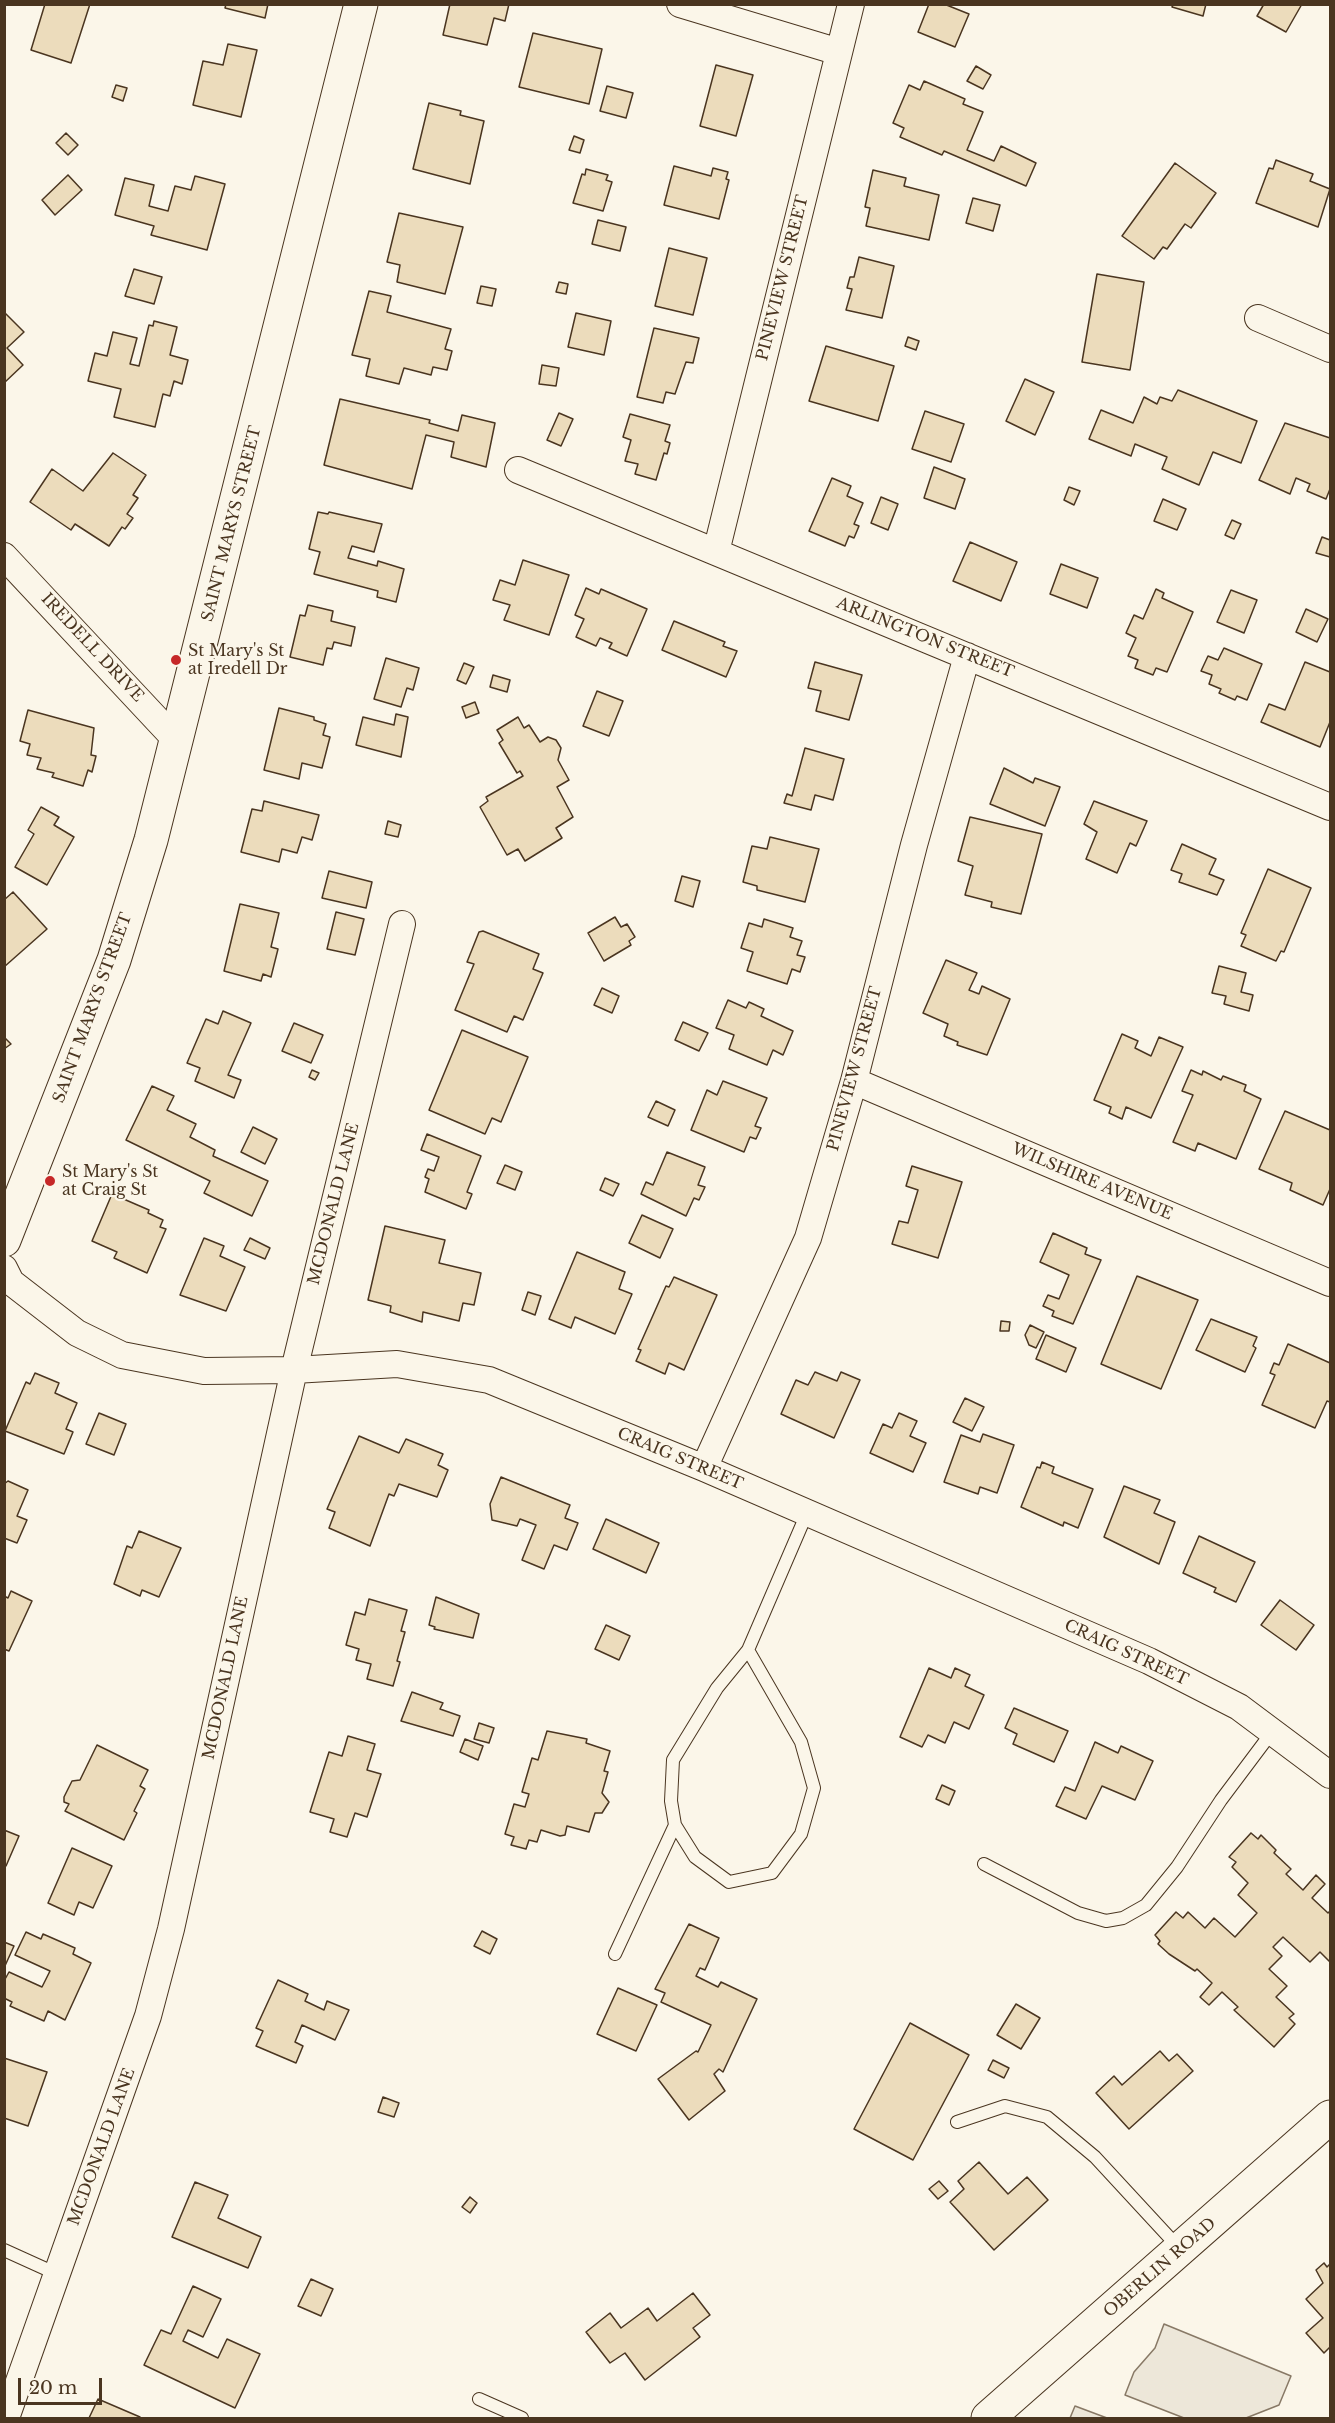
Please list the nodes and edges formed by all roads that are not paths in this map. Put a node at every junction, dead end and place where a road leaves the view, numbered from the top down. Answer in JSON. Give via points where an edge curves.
{"nodes":[{"id":1,"x":361,"y":4,"type":"edge"},
{"id":2,"x":680,"y":4,"type":"edge"},
{"id":3,"x":850,"y":4,"type":"edge"},
{"id":4,"x":839,"y":52,"type":"junction"},
{"id":5,"x":1258,"y":318,"type":"dead end"},
{"id":6,"x":1330,"y":349,"type":"edge"},
{"id":7,"x":518,"y":470,"type":"dead end"},
{"id":8,"x":716,"y":552,"type":"junction"},
{"id":9,"x":4,"y":556,"type":"edge"},
{"id":10,"x":967,"y":656,"type":"junction"},
{"id":11,"x":178,"y":742,"type":"junction"},
{"id":12,"x":1330,"y":807,"type":"edge"},
{"id":13,"x":402,"y":924,"type":"dead end"},
{"id":14,"x":854,"y":1081,"type":"junction"},
{"id":15,"x":4,"y":1240,"type":"edge"},
{"id":16,"x":4,"y":1268,"type":"edge"},
{"id":17,"x":1330,"y":1283,"type":"edge"},
{"id":18,"x":294,"y":1370,"type":"junction"},
{"id":19,"x":704,"y":1468,"type":"junction"},
{"id":20,"x":807,"y":1513,"type":"junction"},
{"id":21,"x":748,"y":1650,"type":"junction"},
{"id":22,"x":1272,"y":1732,"type":"junction"},
{"id":23,"x":1330,"y":1775,"type":"edge"},
{"id":24,"x":675,"y":1825,"type":"junction"},
{"id":25,"x":984,"y":1864,"type":"dead end"},
{"id":26,"x":615,"y":1954,"type":"dead end"},
{"id":27,"x":1330,"y":2117,"type":"edge"},
{"id":28,"x":957,"y":2122,"type":"dead end"},
{"id":29,"x":4,"y":2250,"type":"edge"},
{"id":30,"x":1181,"y":2250,"type":"junction"},
{"id":31,"x":57,"y":2274,"type":"junction"},
{"id":32,"x":478,"y":2399,"type":"dead end"},
{"id":33,"x":6,"y":2418,"type":"edge"},
{"id":34,"x":522,"y":2418,"type":"edge"},
{"id":35,"x":988,"y":2418,"type":"edge"}],
"edges":[{"from":1,"to":11,"type":"main road","name":"SAINT MARYS STREET"},
{"from":2,"to":4,"type":"street"},
{"from":3,"to":4,"type":"street","name":"PINEVIEW STREET"},
{"from":4,"to":8,"type":"street","name":"PINEVIEW STREET"},
{"from":5,"to":6,"type":"street"},
{"from":7,"to":8,"type":"street","name":"ARLINGTON STREET"},
{"from":8,"to":10,"type":"street","name":"ARLINGTON STREET"},
{"from":9,"to":11,"type":"street","name":"IREDELL DRIVE"},
{"from":10,"to":12,"type":"street","name":"ARLINGTON STREET"},
{"from":10,"to":14,"type":"street","name":"PINEVIEW STREET"},
{"from":11,"to":15,"type":"main road","name":"SAINT MARYS STREET","via":[[114,960]]},
{"from":13,"to":18,"type":"street","name":"MCDONALD LANE"},
{"from":14,"to":17,"type":"street","name":"WILSHIRE AVENUE"},
{"from":14,"to":19,"type":"street","name":"PINEVIEW STREET","via":[[808,1238]]},
{"from":16,"to":18,"type":"street","name":"CRAIG STREET","via":[[11,1282],[77,1333],[122,1355],[204,1371]]},
{"from":18,"to":19,"type":"street","name":"CRAIG STREET","via":[[397,1364],[489,1380]]},
{"from":18,"to":31,"type":"street","name":"MCDONALD LANE","via":[[171,1929],[148,2016]]},
{"from":19,"to":20,"type":"street","name":"CRAIG STREET"},
{"from":20,"to":21,"type":"lane"},
{"from":20,"to":22,"type":"street","name":"CRAIG STREET","via":[[1149,1661],[1239,1707]]},
{"from":21,"to":24,"type":"lane","via":[[717,1688],[673,1760],[671,1801]]},
{"from":21,"to":24,"type":"lane","via":[[801,1743],[814,1788],[801,1834],[772,1873],[729,1882],[696,1857]]},
{"from":22,"to":23,"type":"street","name":"CRAIG STREET"},
{"from":22,"to":25,"type":"lane","via":[[1177,1868],[1146,1905],[1123,1918],[1106,1921],[1078,1913]]},
{"from":24,"to":26,"type":"lane"},
{"from":27,"to":30,"type":"main road","name":"OBERLIN ROAD"},
{"from":28,"to":30,"type":"lane","via":[[1005,2106],[1047,2117],[1095,2157]]},
{"from":29,"to":31,"type":"lane"},
{"from":30,"to":35,"type":"main road","name":"OBERLIN ROAD"},
{"from":31,"to":33,"type":"street","name":"MCDONALD LANE"},
{"from":32,"to":34,"type":"lane"}]}
